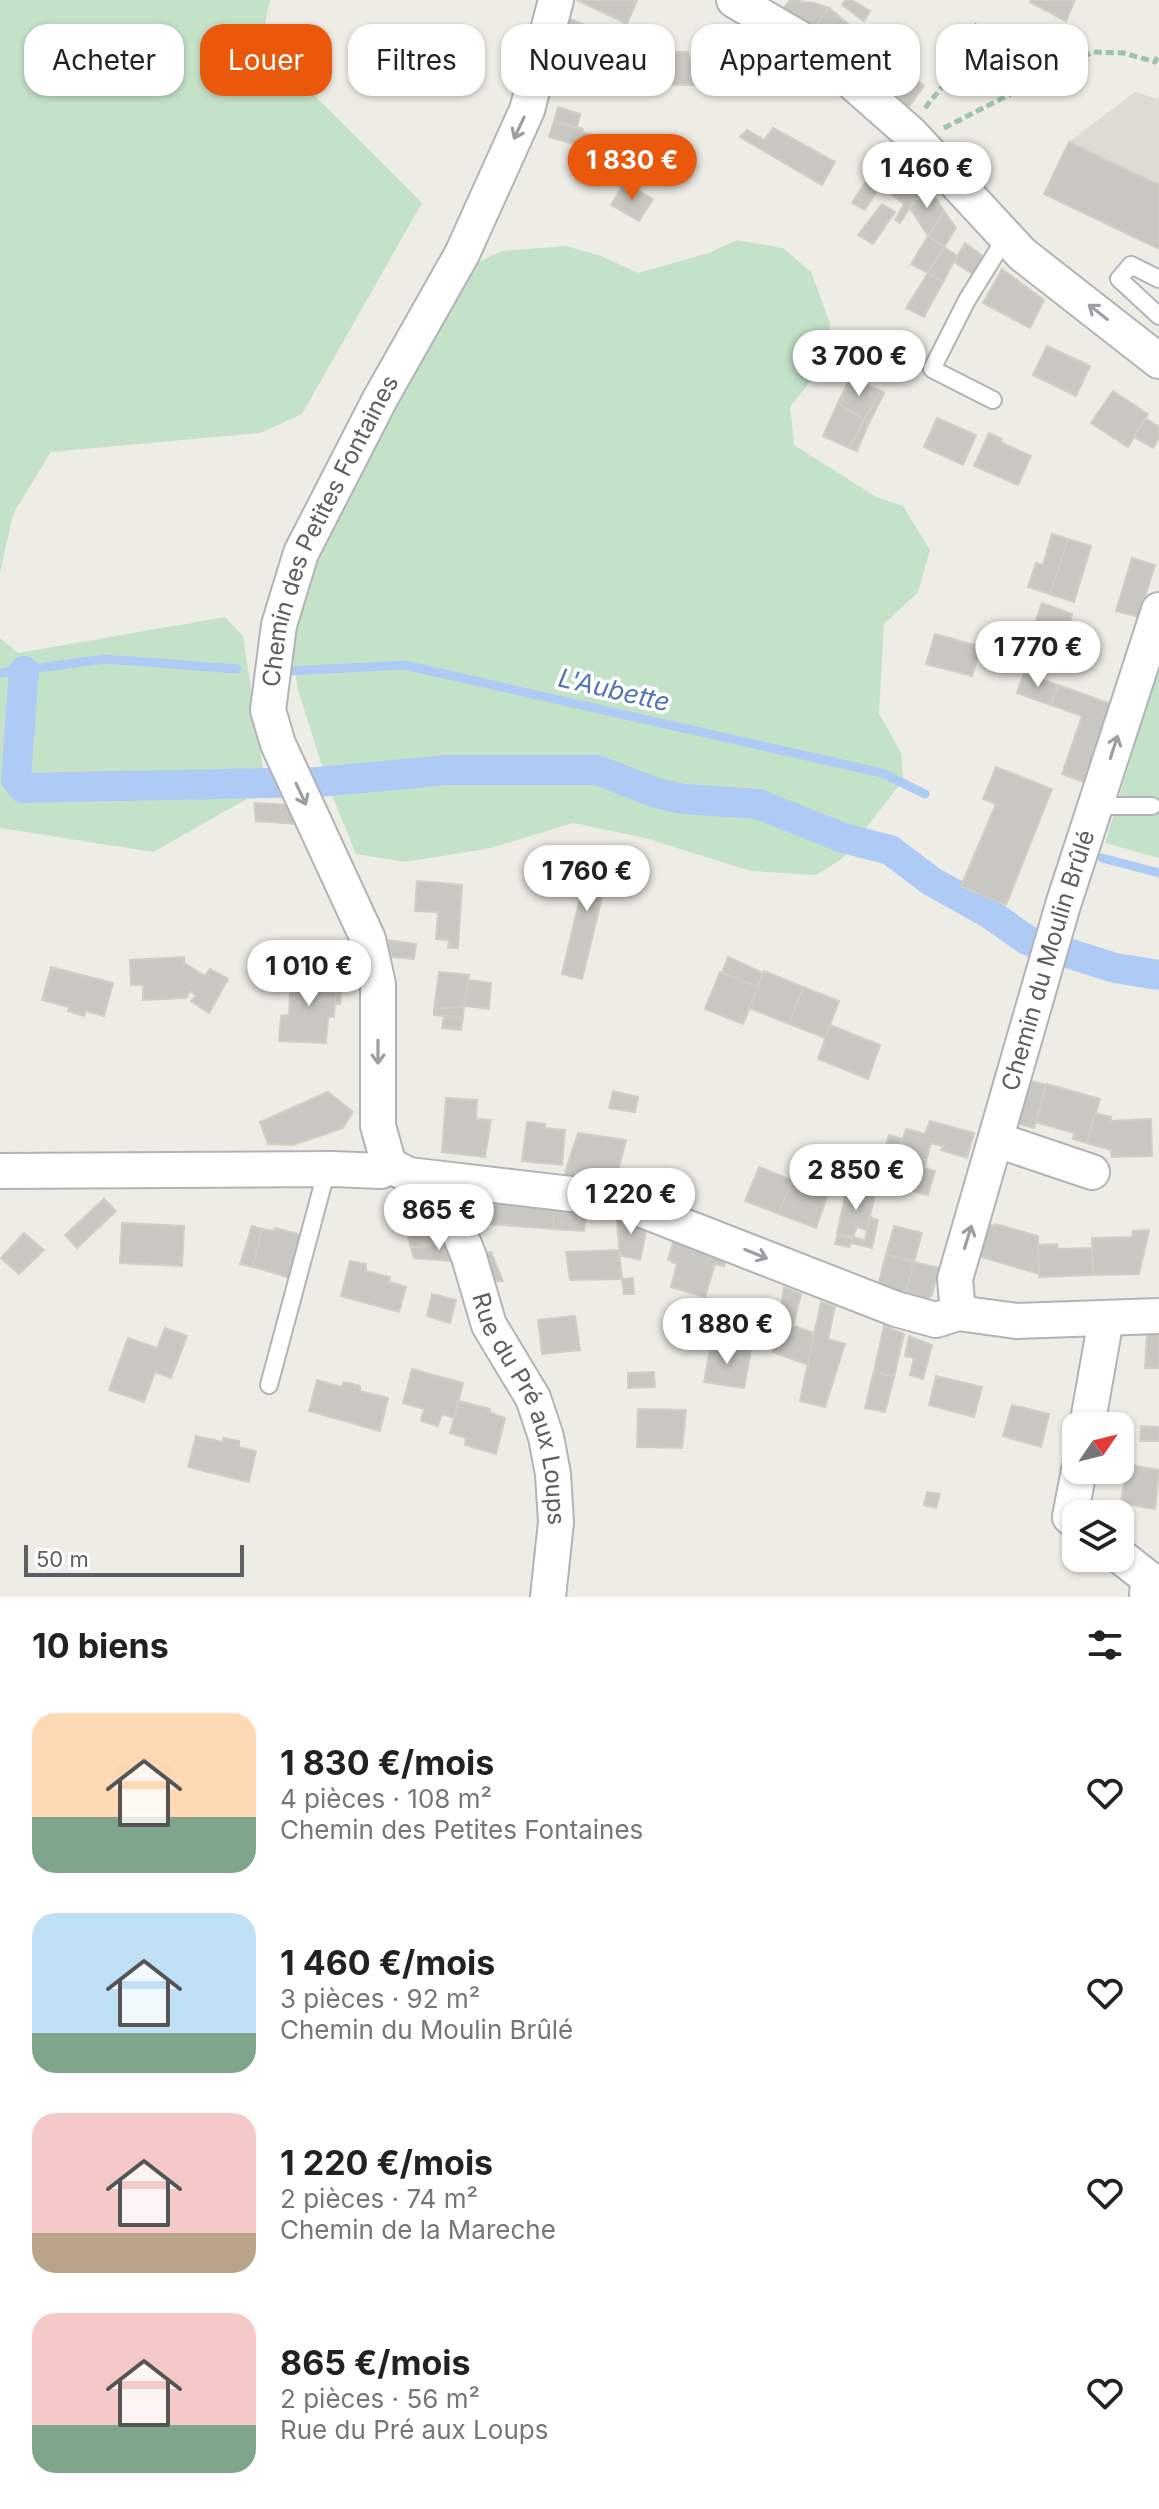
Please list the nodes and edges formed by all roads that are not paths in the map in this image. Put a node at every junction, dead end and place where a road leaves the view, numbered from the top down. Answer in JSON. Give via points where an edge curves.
{"nodes":[{"id":1,"x":556,"y":0,"type":"edge"},
{"id":2,"x":734,"y":0,"type":"edge"},
{"id":3,"x":1006,"y":237,"type":"junction"},
{"id":4,"x":1159,"y":279,"type":"edge"},
{"id":5,"x":1159,"y":316,"type":"edge"},
{"id":6,"x":1159,"y":361,"type":"edge"},
{"id":7,"x":993,"y":400,"type":"dead end"},
{"id":8,"x":1159,"y":610,"type":"edge"},
{"id":9,"x":1095,"y":806,"type":"junction"},
{"id":10,"x":1152,"y":806,"type":"dead end"},
{"id":11,"x":997,"y":1140,"type":"junction"},
{"id":12,"x":389,"y":1165,"type":"junction"},
{"id":13,"x":327,"y":1169,"type":"junction"},
{"id":14,"x":0,"y":1171,"type":"edge"},
{"id":15,"x":1092,"y":1172,"type":"dead end"},
{"id":16,"x":438,"y":1179,"type":"junction"},
{"id":17,"x":958,"y":1313,"type":"junction"},
{"id":18,"x":1159,"y":1316,"type":"edge"},
{"id":19,"x":1106,"y":1319,"type":"junction"},
{"id":20,"x":269,"y":1385,"type":"dead end"},
{"id":21,"x":1089,"y":1412,"type":"edge"},
{"id":22,"x":1134,"y":1567,"type":"edge"},
{"id":23,"x":548,"y":1597,"type":"edge"},
{"id":24,"x":1147,"y":1597,"type":"edge"}],
"edges":[{"from":1,"to":12,"type":"street","name":"Chemin des Petites Fontaines","one_way":true,"via":[[527,110],[462,254],[301,553],[279,625],[268,710],[278,744],[368,939],[378,984],[378,1126]]},
{"from":2,"to":3,"type":"street","via":[[809,44],[914,137]]},
{"from":6,"to":3,"type":"street","one_way":true},
{"from":3,"to":7,"type":"lane","via":[[932,369]]},
{"from":4,"to":5,"type":"lane","via":[[1131,265],[1119,279]]},
{"from":9,"to":8,"type":"street","name":"Chemin du Moulin Brûlé","one_way":true},
{"from":9,"to":10,"type":"lane"},
{"from":9,"to":11,"type":"street","name":"Chemin du Moulin Brûlé"},
{"from":11,"to":15,"type":"street"},
{"from":17,"to":11,"type":"street","name":"Chemin du Moulin Brûlé","one_way":true,"via":[[955,1279]]},
{"from":12,"to":13,"type":"street","via":[[381,1171]]},
{"from":12,"to":16,"type":"street","via":[[409,1175]]},
{"from":13,"to":14,"type":"street"},
{"from":13,"to":20,"type":"lane"},
{"from":16,"to":17,"type":"street","one_way":true,"via":[[614,1199],[896,1309],[936,1320]]},
{"from":16,"to":23,"type":"street","name":"Rue du Pré aux Loups","via":[[489,1325],[533,1398],[546,1437],[556,1522]]},
{"from":17,"to":19,"type":"street","via":[[1016,1321]]},
{"from":18,"to":19,"type":"street"},
{"from":19,"to":21,"type":"street"},
{"from":22,"to":24,"type":"street","via":[[1148,1578]]}]}
